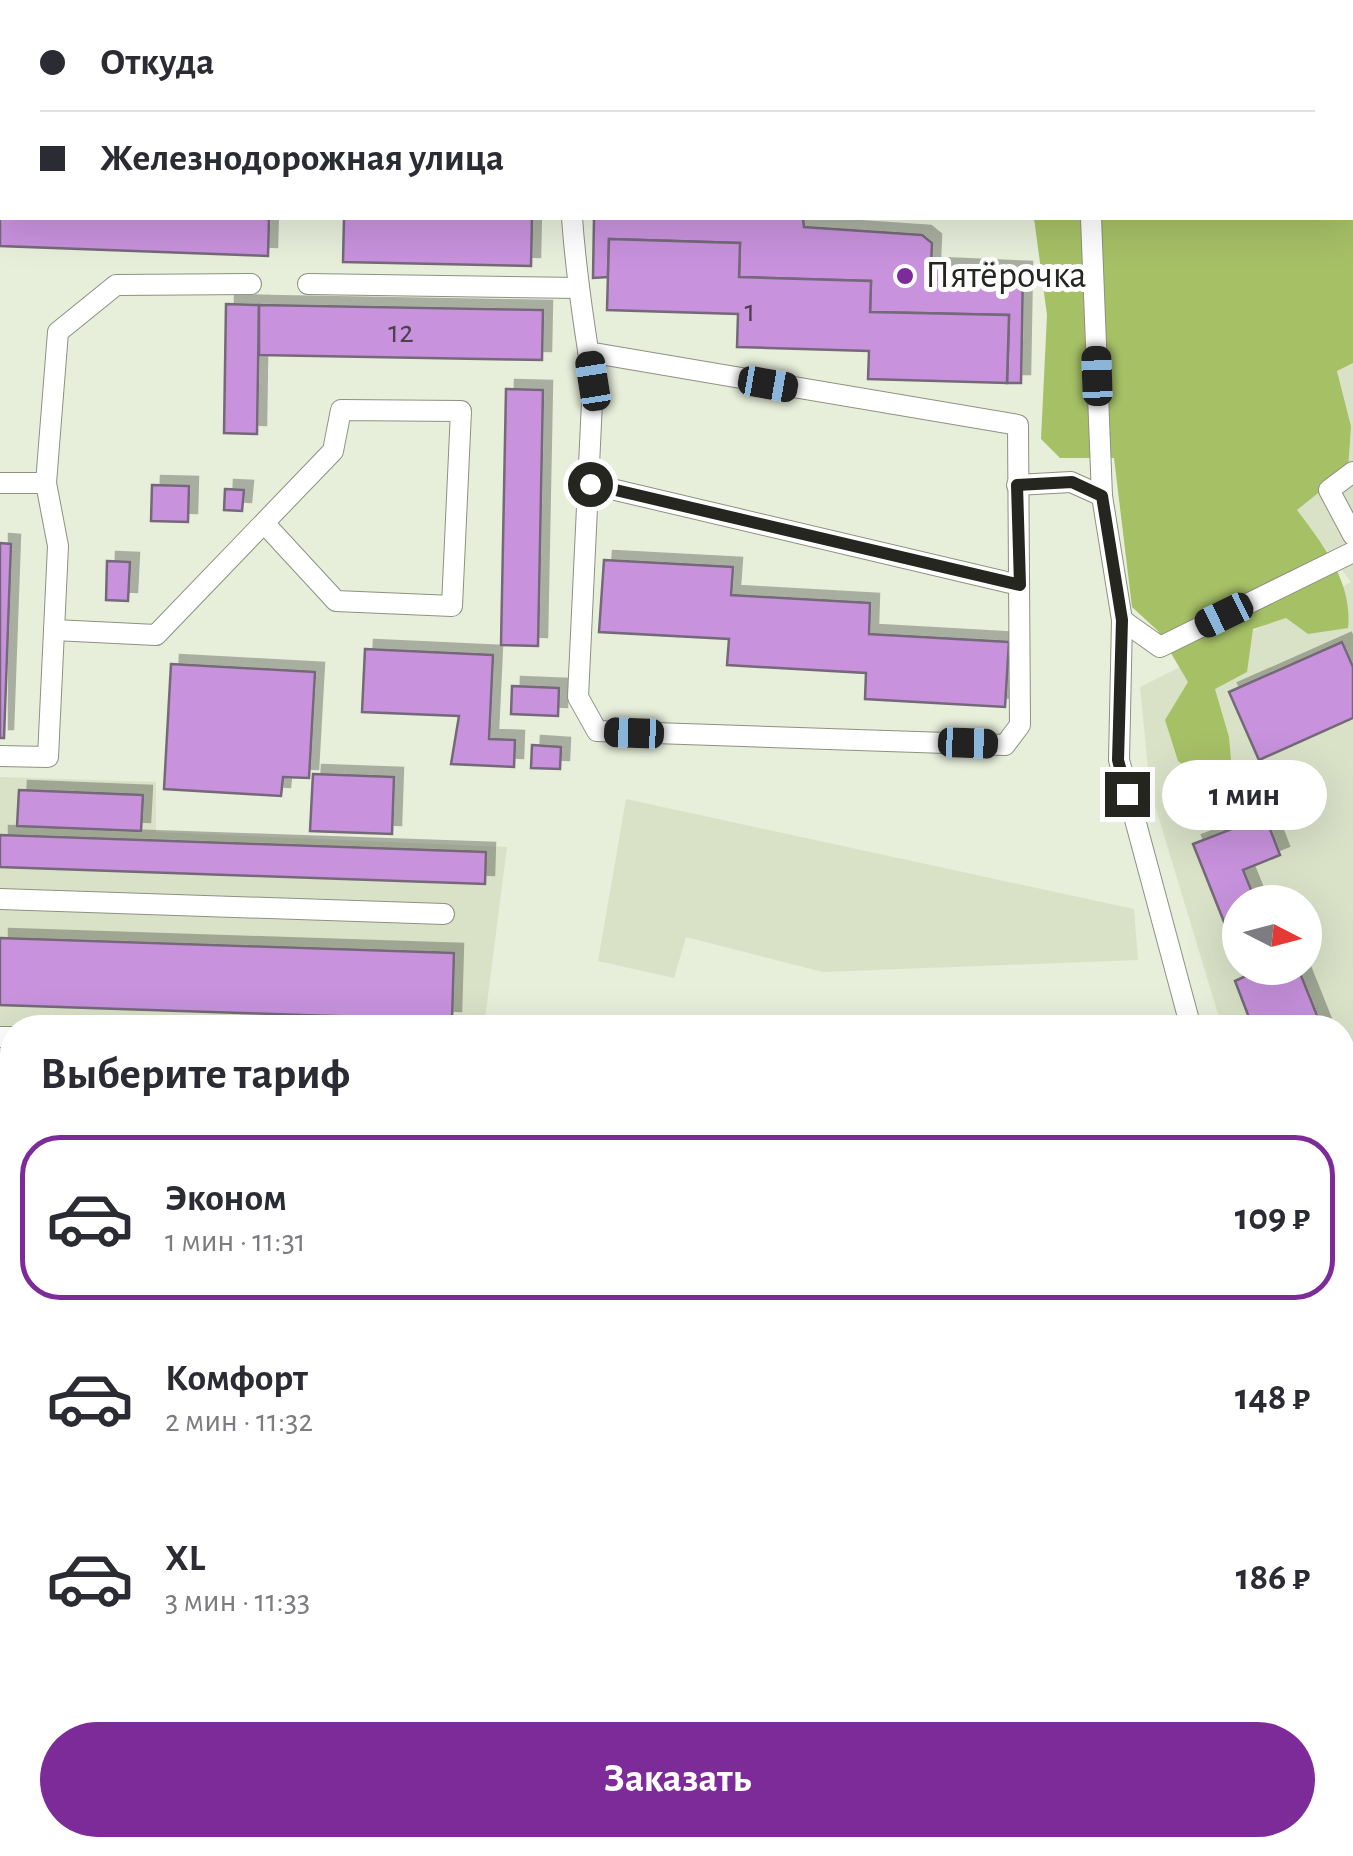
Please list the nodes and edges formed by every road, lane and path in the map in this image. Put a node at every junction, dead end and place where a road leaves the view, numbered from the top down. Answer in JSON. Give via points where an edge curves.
{"nodes":[{"id":1,"x":572,"y":220,"type":"edge"},
{"id":2,"x":1091,"y":220,"type":"edge"},
{"id":3,"x":251,"y":284,"type":"dead end"},
{"id":4,"x":308,"y":284,"type":"dead end"},
{"id":5,"x":579,"y":288,"type":"junction"},
{"id":6,"x":588,"y":352,"type":"junction"},
{"id":7,"x":1353,"y":472,"type":"edge"},
{"id":8,"x":0,"y":483,"type":"edge"},
{"id":9,"x":46,"y":484,"type":"junction"},
{"id":10,"x":590,"y":484,"type":"junction"},
{"id":11,"x":1017,"y":485,"type":"junction"},
{"id":12,"x":1102,"y":496,"type":"junction"},
{"id":13,"x":264,"y":523,"type":"junction"},
{"id":14,"x":1353,"y":535,"type":"edge"},
{"id":15,"x":1353,"y":552,"type":"edge"},
{"id":16,"x":1020,"y":585,"type":"junction"},
{"id":17,"x":1122,"y":620,"type":"junction"},
{"id":18,"x":54,"y":630,"type":"junction"},
{"id":19,"x":0,"y":756,"type":"edge"},
{"id":20,"x":0,"y":899,"type":"edge"},
{"id":21,"x":444,"y":914,"type":"dead end"},
{"id":22,"x":1187,"y":1015,"type":"edge"}],
"edges":[{"from":1,"to":5,"type":"lane"},
{"from":2,"to":12,"type":"lane"},
{"from":3,"to":9,"type":"lane","via":[[116,285],[58,332]]},
{"from":4,"to":5,"type":"lane"},
{"from":5,"to":6,"type":"lane"},
{"from":6,"to":10,"type":"lane"},
{"from":6,"to":11,"type":"lane","via":[[1018,424]]},
{"from":7,"to":14,"type":"lane","via":[[1329,490]]},
{"from":8,"to":9,"type":"lane"},
{"from":9,"to":18,"type":"lane","via":[[58,546]]},
{"from":10,"to":16,"type":"lane"},
{"from":10,"to":16,"type":"lane","via":[[578,697],[597,732],[1004,744],[1020,725]]},
{"from":11,"to":12,"type":"lane","via":[[1072,482]]},
{"from":11,"to":16,"type":"lane"},
{"from":12,"to":17,"type":"lane"},
{"from":13,"to":13,"type":"lane","via":[[333,451],[340,410],[461,411],[452,606],[336,601]]},
{"from":13,"to":18,"type":"lane","via":[[156,635]]},
{"from":15,"to":17,"type":"lane","via":[[1160,647]]},
{"from":17,"to":22,"type":"lane","via":[[1118,760]]},
{"from":18,"to":19,"type":"lane","via":[[48,758]]},
{"from":20,"to":21,"type":"lane"}]}
